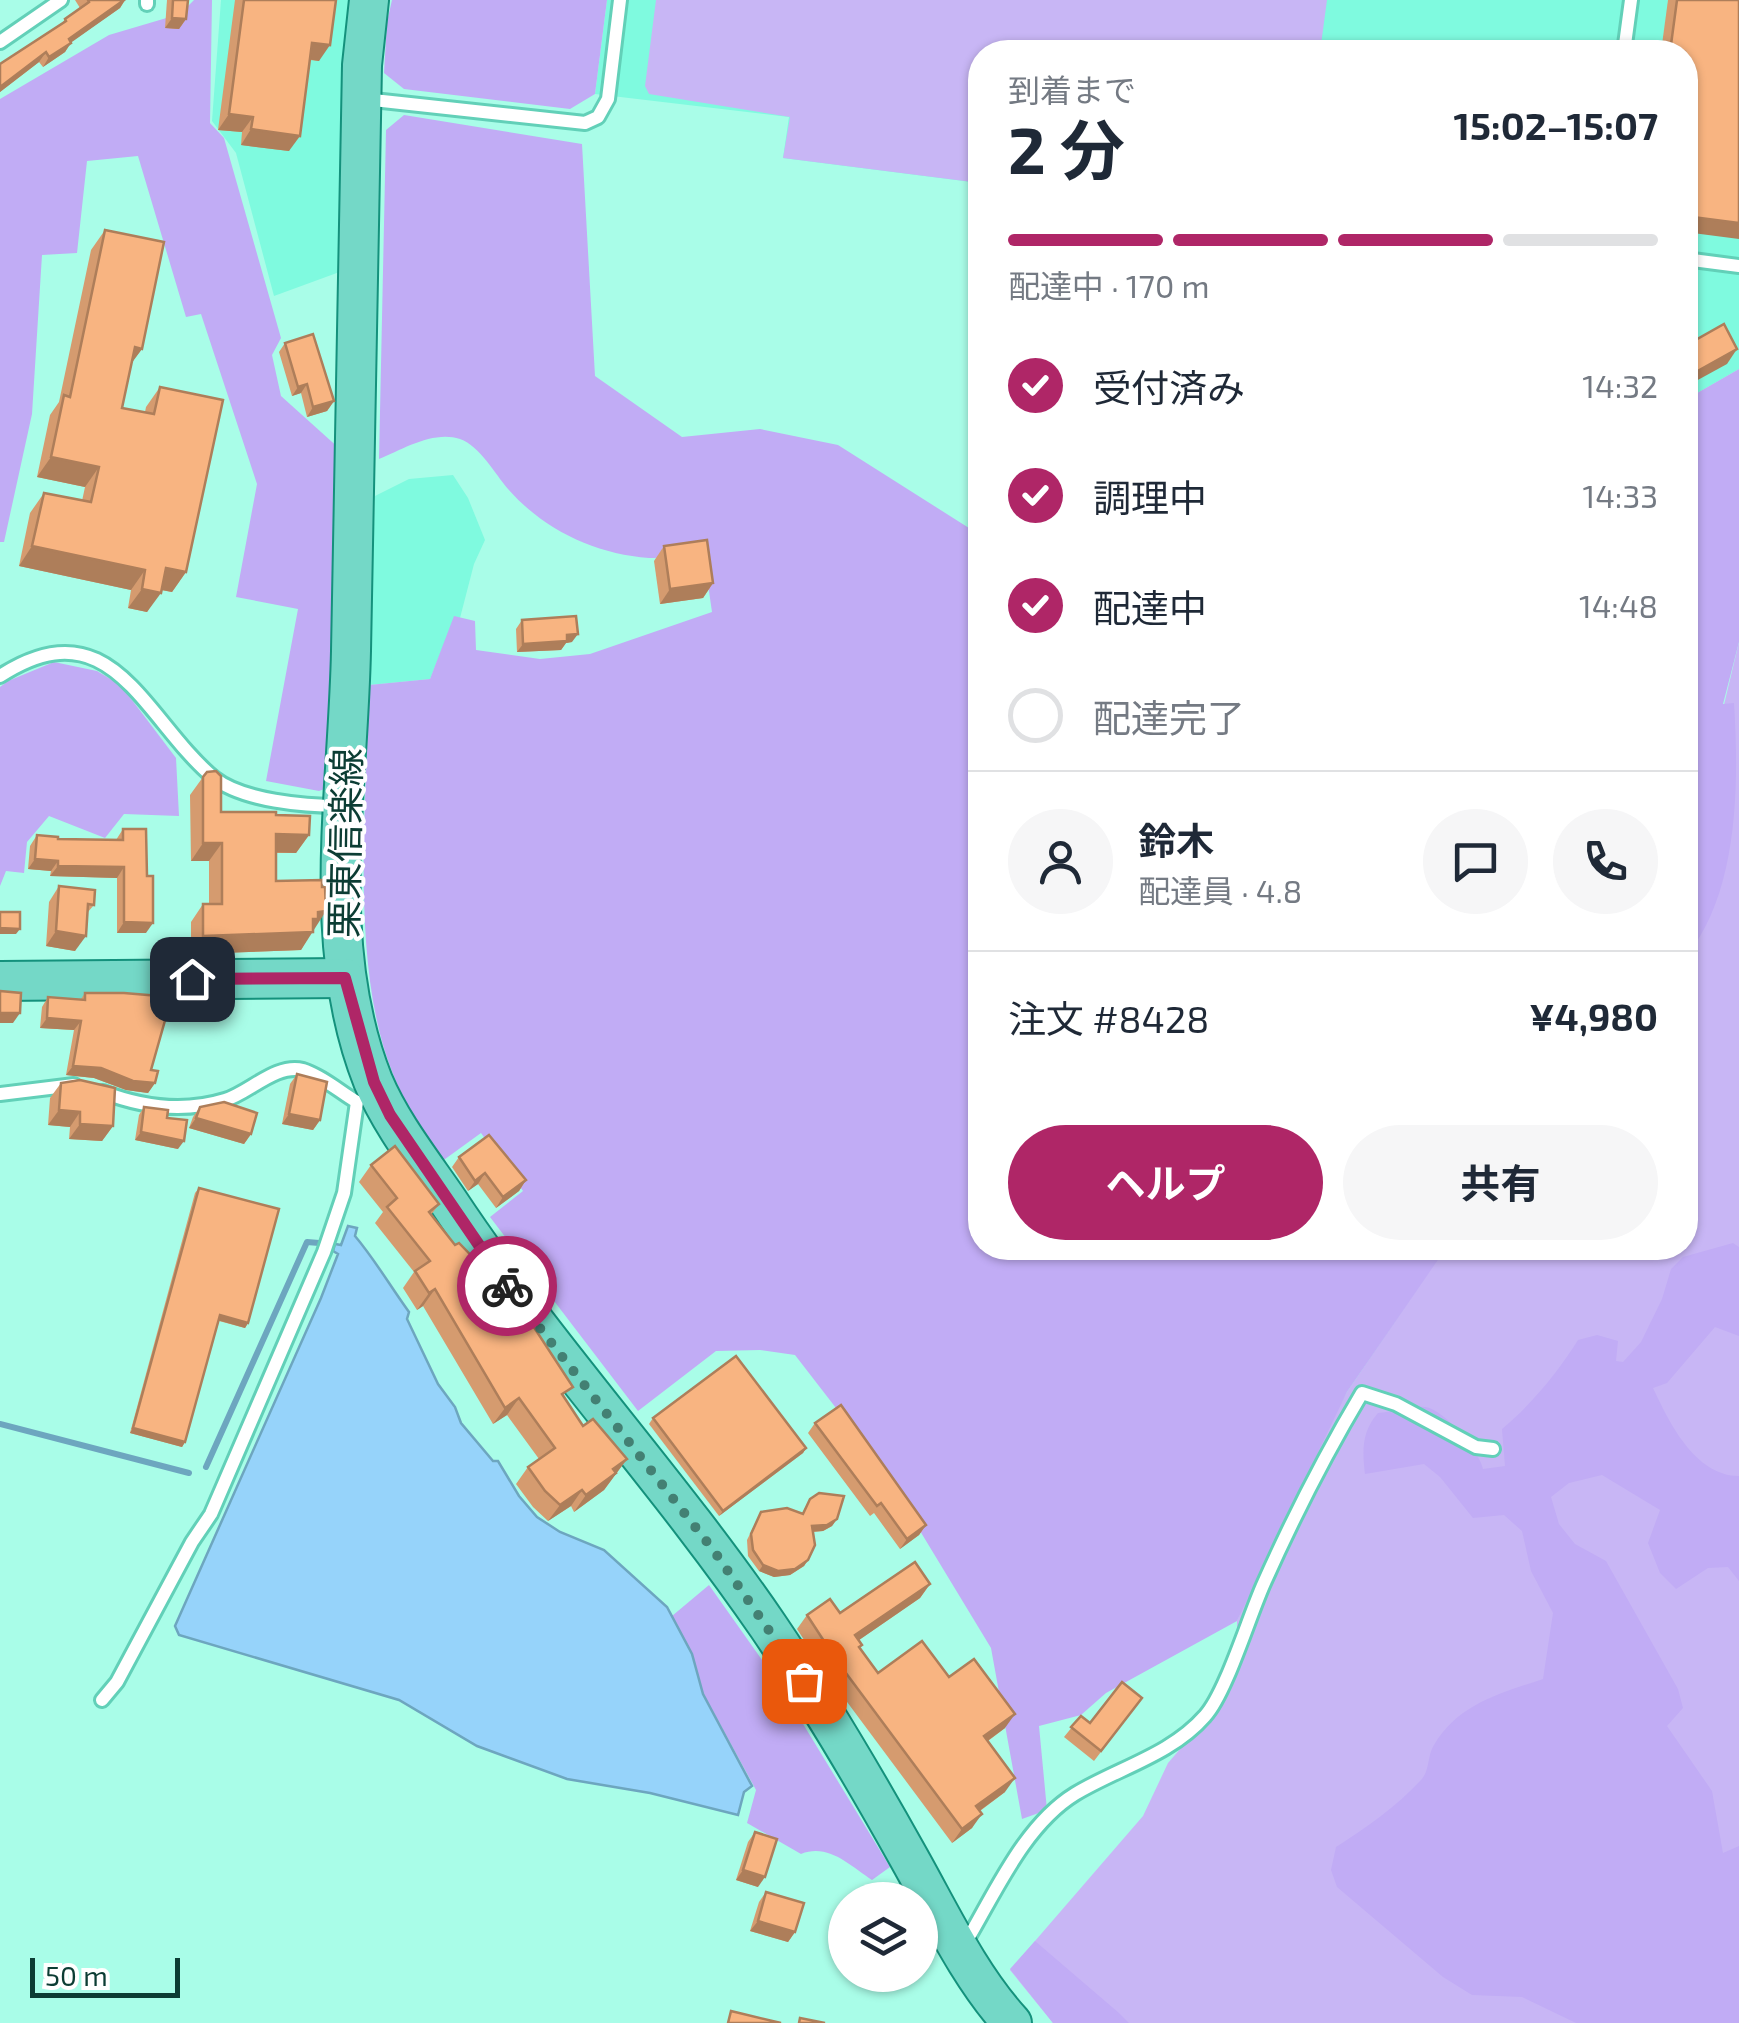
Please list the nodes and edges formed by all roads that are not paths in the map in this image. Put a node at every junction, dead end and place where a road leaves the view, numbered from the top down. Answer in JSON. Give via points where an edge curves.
{"nodes":[{"id":1,"x":61,"y":0,"type":"edge"},
{"id":2,"x":370,"y":0,"type":"edge"},
{"id":3,"x":620,"y":0,"type":"edge"},
{"id":4,"x":1630,"y":0,"type":"edge"},
{"id":5,"x":1625,"y":40,"type":"edge"},
{"id":6,"x":0,"y":42,"type":"edge"},
{"id":7,"x":362,"y":98,"type":"junction"},
{"id":8,"x":1698,"y":261,"type":"edge"},
{"id":9,"x":1739,"y":266,"type":"edge"},
{"id":10,"x":0,"y":676,"type":"edge"},
{"id":11,"x":345,"y":806,"type":"junction"},
{"id":12,"x":345,"y":978,"type":"junction"},
{"id":13,"x":0,"y":980,"type":"edge"},
{"id":14,"x":0,"y":1094,"type":"edge"},
{"id":15,"x":1493,"y":1449,"type":"dead end"},
{"id":16,"x":102,"y":1700,"type":"dead end"},
{"id":17,"x":961,"y":1950,"type":"junction"},
{"id":18,"x":1012,"y":2023,"type":"edge"}],
"edges":[{"from":1,"to":6,"type":"lane"},
{"from":2,"to":7,"type":"main road","name":"栗東信楽線"},
{"from":3,"to":7,"type":"lane","via":[[608,99],[586,123]]},
{"from":4,"to":5,"type":"lane"},
{"from":7,"to":11,"type":"main road","name":"栗東信楽線"},
{"from":8,"to":9,"type":"lane"},
{"from":10,"to":11,"type":"lane","via":[[33,658],[65,652],[108,664],[216,780],[268,800]]},
{"from":11,"to":12,"type":"main road","name":"栗東信楽線"},
{"from":12,"to":13,"type":"main road"},
{"from":12,"to":17,"type":"main road","name":"栗東信楽線","via":[[390,1115],[487,1260],[769,1627]]},
{"from":14,"to":16,"type":"lane","via":[[70,1084],[124,1100],[189,1108],[227,1100],[288,1069],[302,1070],[356,1102],[344,1193],[289,1338],[211,1514]]},
{"from":15,"to":17,"type":"lane","via":[[1362,1393],[1322,1461],[1208,1714],[1181,1738],[1073,1795],[1046,1819]]},
{"from":17,"to":18,"type":"main road","name":"栗東信楽線"}]}
